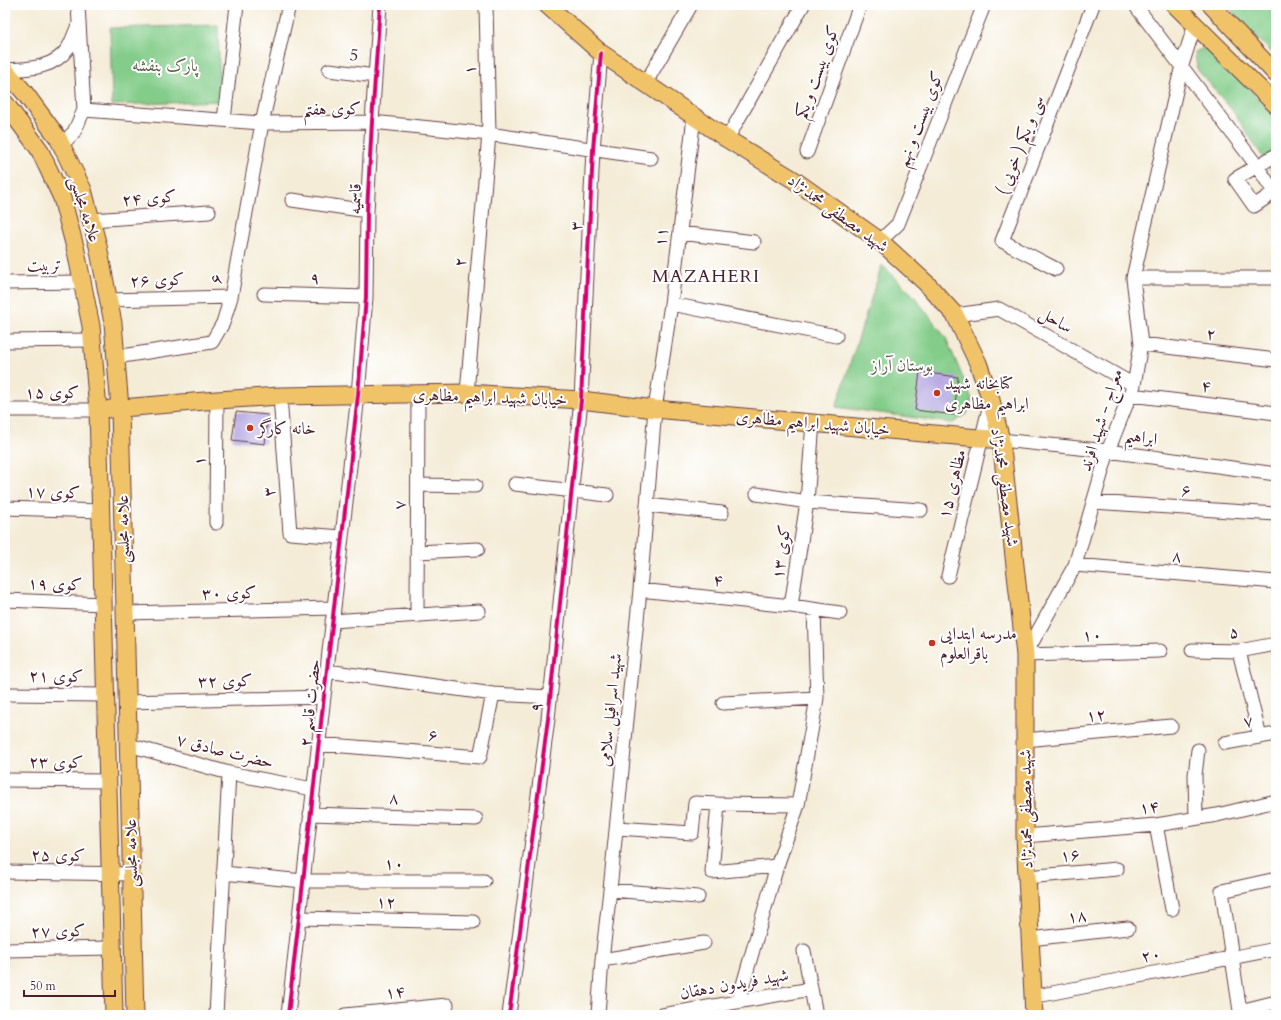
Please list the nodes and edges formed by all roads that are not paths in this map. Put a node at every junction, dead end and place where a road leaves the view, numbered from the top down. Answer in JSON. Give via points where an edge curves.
{"nodes":[{"id":1,"x":78,"y":5,"type":"edge"},
{"id":2,"x":237,"y":5,"type":"edge"},
{"id":3,"x":289,"y":5,"type":"edge"},
{"id":4,"x":380,"y":5,"type":"edge"},
{"id":5,"x":486,"y":5,"type":"edge"},
{"id":6,"x":547,"y":5,"type":"edge"},
{"id":7,"x":691,"y":5,"type":"edge"},
{"id":8,"x":803,"y":5,"type":"edge"},
{"id":9,"x":860,"y":5,"type":"edge"},
{"id":10,"x":984,"y":5,"type":"edge"},
{"id":11,"x":1093,"y":5,"type":"edge"},
{"id":12,"x":1135,"y":5,"type":"edge"},
{"id":13,"x":1175,"y":5,"type":"edge"},
{"id":14,"x":1210,"y":5,"type":"edge"},
{"id":15,"x":79,"y":24,"type":"junction"},
{"id":16,"x":1195,"y":24,"type":"junction"},
{"id":17,"x":601,"y":53,"type":"junction"},
{"id":18,"x":1182,"y":65,"type":"junction"},
{"id":19,"x":5,"y":70,"type":"edge"},
{"id":20,"x":329,"y":70,"type":"dead end"},
{"id":21,"x":1276,"y":74,"type":"edge"},
{"id":22,"x":375,"y":76,"type":"junction"},
{"id":23,"x":645,"y":84,"type":"junction"},
{"id":24,"x":5,"y":103,"type":"edge"},
{"id":25,"x":1276,"y":105,"type":"edge"},
{"id":26,"x":84,"y":110,"type":"junction"},
{"id":27,"x":694,"y":117,"type":"junction"},
{"id":28,"x":224,"y":120,"type":"junction"},
{"id":29,"x":372,"y":122,"type":"junction"},
{"id":30,"x":262,"y":123,"type":"junction"},
{"id":31,"x":489,"y":134,"type":"junction"},
{"id":32,"x":727,"y":139,"type":"junction"},
{"id":33,"x":61,"y":146,"type":"junction"},
{"id":34,"x":593,"y":150,"type":"junction"},
{"id":35,"x":807,"y":152,"type":"dead end"},
{"id":36,"x":1276,"y":155,"type":"edge"},
{"id":37,"x":42,"y":157,"type":"junction"},
{"id":38,"x":651,"y":158,"type":"dead end"},
{"id":39,"x":1257,"y":166,"type":"junction"},
{"id":40,"x":1276,"y":193,"type":"edge"},
{"id":41,"x":292,"y":200,"type":"dead end"},
{"id":42,"x":367,"y":211,"type":"junction"},
{"id":43,"x":209,"y":212,"type":"dead end"},
{"id":44,"x":91,"y":220,"type":"junction"},
{"id":45,"x":680,"y":233,"type":"junction"},
{"id":46,"x":880,"y":241,"type":"junction"},
{"id":47,"x":754,"y":242,"type":"dead end"},
{"id":48,"x":1056,"y":269,"type":"dead end"},
{"id":49,"x":1133,"y":278,"type":"junction"},
{"id":50,"x":1276,"y":278,"type":"edge"},
{"id":51,"x":83,"y":282,"type":"junction"},
{"id":52,"x":5,"y":283,"type":"edge"},
{"id":53,"x":264,"y":294,"type":"dead end"},
{"id":54,"x":231,"y":297,"type":"junction"},
{"id":55,"x":366,"y":298,"type":"junction"},
{"id":56,"x":108,"y":300,"type":"junction"},
{"id":57,"x":671,"y":304,"type":"junction"},
{"id":58,"x":955,"y":315,"type":"junction"},
{"id":59,"x":836,"y":336,"type":"dead end"},
{"id":60,"x":92,"y":340,"type":"junction"},
{"id":61,"x":5,"y":341,"type":"edge"},
{"id":62,"x":1141,"y":344,"type":"junction"},
{"id":63,"x":116,"y":357,"type":"junction"},
{"id":64,"x":1276,"y":360,"type":"edge"},
{"id":65,"x":1132,"y":390,"type":"junction"},
{"id":66,"x":467,"y":393,"type":"junction"},
{"id":67,"x":418,"y":394,"type":"junction"},
{"id":68,"x":358,"y":395,"type":"junction"},
{"id":69,"x":280,"y":396,"type":"junction"},
{"id":70,"x":217,"y":400,"type":"junction"},
{"id":71,"x":581,"y":400,"type":"junction"},
{"id":72,"x":991,"y":400,"type":"junction"},
{"id":73,"x":120,"y":408,"type":"junction"},
{"id":74,"x":655,"y":408,"type":"junction"},
{"id":75,"x":5,"y":410,"type":"edge"},
{"id":76,"x":98,"y":410,"type":"junction"},
{"id":77,"x":1276,"y":413,"type":"edge"},
{"id":78,"x":812,"y":422,"type":"junction"},
{"id":79,"x":981,"y":439,"type":"junction"},
{"id":80,"x":1001,"y":440,"type":"junction"},
{"id":81,"x":1108,"y":451,"type":"junction"},
{"id":82,"x":1276,"y":474,"type":"edge"},
{"id":83,"x":515,"y":484,"type":"dead end"},
{"id":84,"x":418,"y":485,"type":"junction"},
{"id":85,"x":475,"y":486,"type":"dead end"},
{"id":86,"x":571,"y":491,"type":"junction"},
{"id":87,"x":757,"y":494,"type":"dead end"},
{"id":88,"x":607,"y":495,"type":"dead end"},
{"id":89,"x":807,"y":502,"type":"junction"},
{"id":90,"x":1093,"y":502,"type":"junction"},
{"id":91,"x":647,"y":505,"type":"junction"},
{"id":92,"x":5,"y":508,"type":"edge"},
{"id":93,"x":921,"y":510,"type":"dead end"},
{"id":94,"x":101,"y":511,"type":"junction"},
{"id":95,"x":722,"y":513,"type":"dead end"},
{"id":96,"x":1276,"y":514,"type":"edge"},
{"id":97,"x":216,"y":523,"type":"dead end"},
{"id":98,"x":342,"y":537,"type":"junction"},
{"id":99,"x":478,"y":549,"type":"dead end"},
{"id":100,"x":417,"y":552,"type":"junction"},
{"id":101,"x":1075,"y":565,"type":"junction"},
{"id":102,"x":948,"y":576,"type":"dead end"},
{"id":103,"x":1276,"y":582,"type":"edge"},
{"id":104,"x":640,"y":590,"type":"junction"},
{"id":105,"x":5,"y":600,"type":"edge"},
{"id":106,"x":103,"y":604,"type":"junction"},
{"id":107,"x":791,"y":606,"type":"junction"},
{"id":108,"x":814,"y":610,"type":"junction"},
{"id":109,"x":479,"y":611,"type":"dead end"},
{"id":110,"x":125,"y":613,"type":"junction"},
{"id":111,"x":840,"y":613,"type":"dead end"},
{"id":112,"x":333,"y":614,"type":"junction"},
{"id":113,"x":417,"y":616,"type":"junction"},
{"id":114,"x":1276,"y":644,"type":"edge"},
{"id":115,"x":1192,"y":650,"type":"dead end"},
{"id":116,"x":1160,"y":651,"type":"dead end"},
{"id":117,"x":1239,"y":651,"type":"junction"},
{"id":118,"x":1025,"y":655,"type":"junction"},
{"id":119,"x":327,"y":670,"type":"junction"},
{"id":120,"x":5,"y":694,"type":"edge"},
{"id":121,"x":493,"y":694,"type":"junction"},
{"id":122,"x":106,"y":695,"type":"junction"},
{"id":123,"x":324,"y":697,"type":"junction"},
{"id":124,"x":550,"y":697,"type":"junction"},
{"id":125,"x":817,"y":698,"type":"junction"},
{"id":126,"x":127,"y":702,"type":"junction"},
{"id":127,"x":723,"y":703,"type":"dead end"},
{"id":128,"x":1171,"y":726,"type":"dead end"},
{"id":129,"x":1276,"y":734,"type":"edge"},
{"id":130,"x":1260,"y":738,"type":"junction"},
{"id":131,"x":1025,"y":740,"type":"junction"},
{"id":132,"x":1225,"y":743,"type":"dead end"},
{"id":133,"x":318,"y":744,"type":"junction"},
{"id":134,"x":129,"y":745,"type":"junction"},
{"id":135,"x":1198,"y":750,"type":"dead end"},
{"id":136,"x":229,"y":773,"type":"junction"},
{"id":137,"x":5,"y":780,"type":"edge"},
{"id":138,"x":108,"y":781,"type":"junction"},
{"id":139,"x":313,"y":789,"type":"junction"},
{"id":140,"x":1276,"y":801,"type":"edge"},
{"id":141,"x":718,"y":804,"type":"junction"},
{"id":142,"x":798,"y":805,"type":"junction"},
{"id":143,"x":310,"y":814,"type":"junction"},
{"id":144,"x":1196,"y":818,"type":"junction"},
{"id":145,"x":476,"y":819,"type":"dead end"},
{"id":146,"x":1156,"y":825,"type":"junction"},
{"id":147,"x":617,"y":828,"type":"junction"},
{"id":148,"x":1025,"y":836,"type":"junction"},
{"id":149,"x":777,"y":866,"type":"junction"},
{"id":150,"x":1117,"y":869,"type":"dead end"},
{"id":151,"x":5,"y":872,"type":"edge"},
{"id":152,"x":223,"y":873,"type":"junction"},
{"id":153,"x":110,"y":874,"type":"junction"},
{"id":154,"x":132,"y":874,"type":"junction"},
{"id":155,"x":1027,"y":877,"type":"junction"},
{"id":156,"x":1276,"y":879,"type":"edge"},
{"id":157,"x":303,"y":881,"type":"junction"},
{"id":158,"x":484,"y":881,"type":"dead end"},
{"id":159,"x":610,"y":890,"type":"junction"},
{"id":160,"x":698,"y":897,"type":"dead end"},
{"id":161,"x":1172,"y":909,"type":"dead end"},
{"id":162,"x":298,"y":918,"type":"junction"},
{"id":163,"x":473,"y":922,"type":"dead end"},
{"id":164,"x":1128,"y":928,"type":"dead end"},
{"id":165,"x":1030,"y":939,"type":"junction"},
{"id":166,"x":704,"y":943,"type":"dead end"},
{"id":167,"x":112,"y":948,"type":"junction"},
{"id":168,"x":1276,"y":949,"type":"edge"},
{"id":169,"x":5,"y":950,"type":"edge"},
{"id":170,"x":804,"y":951,"type":"dead end"},
{"id":171,"x":1232,"y":957,"type":"junction"},
{"id":172,"x":602,"y":960,"type":"junction"},
{"id":173,"x":811,"y":989,"type":"junction"},
{"id":174,"x":738,"y":1002,"type":"junction"},
{"id":175,"x":1276,"y":1002,"type":"edge"},
{"id":176,"x":447,"y":1006,"type":"dead end"},
{"id":177,"x":720,"y":1010,"type":"edge"},
{"id":178,"x":1032,"y":1010,"type":"edge"},
{"id":179,"x":114,"y":1015,"type":"edge"},
{"id":180,"x":135,"y":1015,"type":"edge"},
{"id":181,"x":216,"y":1015,"type":"edge"},
{"id":182,"x":288,"y":1015,"type":"edge"},
{"id":183,"x":345,"y":1015,"type":"edge"},
{"id":184,"x":509,"y":1015,"type":"edge"},
{"id":185,"x":598,"y":1015,"type":"edge"},
{"id":186,"x":662,"y":1015,"type":"edge"},
{"id":187,"x":816,"y":1015,"type":"edge"}],
"edges":[{"from":1,"to":15,"type":"street"},
{"from":2,"to":28,"type":"street"},
{"from":3,"to":30,"type":"street","name":"۶"},
{"from":4,"to":22,"type":"street","name":"قاسمیه"},
{"from":5,"to":31,"type":"street","name":"۱"},
{"from":6,"to":17,"type":"main road","name":"شهید مصطفی محمدنژاد"},
{"from":7,"to":23,"type":"street"},
{"from":8,"to":32,"type":"street"},
{"from":9,"to":35,"type":"street","name":"کوی بیست و یکم"},
{"from":10,"to":46,"type":"street","name":"کوی بیست و نهم","via":[[898,224]]},
{"from":11,"to":48,"type":"street","name":"سی و یکم ( خویی )","via":[[1002,241]]},
{"from":12,"to":18,"type":"street"},
{"from":13,"to":16,"type":"main road"},
{"from":14,"to":21,"type":"main road"},
{"from":15,"to":19,"type":"street","via":[[68,49],[53,63],[29,69]]},
{"from":15,"to":26,"type":"street"},
{"from":16,"to":18,"type":"street","name":"معراج - شهید افرند"},
{"from":16,"to":25,"type":"main road"},
{"from":17,"to":23,"type":"main road","name":"شهید مصطفی محمدنژاد"},
{"from":17,"to":34,"type":"street","name":"۳"},
{"from":18,"to":39,"type":"street"},
{"from":18,"to":49,"type":"street","name":"معراج - شهید افرند"},
{"from":19,"to":33,"type":"main road","name":"علامه مجلسی","via":[[58,138]]},
{"from":20,"to":22,"type":"street","name":"5"},
{"from":22,"to":29,"type":"street","name":"قاسمیه"},
{"from":23,"to":27,"type":"main road","name":"شهید مصطفی محمدنژاد"},
{"from":24,"to":37,"type":"main road","name":"علامه مجلسی","via":[[39,149]]},
{"from":26,"to":28,"type":"street","name":"کوی هفتم"},
{"from":26,"to":33,"type":"street","via":[[74,132]]},
{"from":27,"to":32,"type":"main road","name":"شهید مصطفی محمدنژاد"},
{"from":27,"to":45,"type":"street","name":"۱۱"},
{"from":28,"to":30,"type":"street","name":"کوی هفتم"},
{"from":29,"to":30,"type":"street","name":"کوی هفتم"},
{"from":29,"to":31,"type":"street","name":"کوی هفتم"},
{"from":29,"to":42,"type":"street","name":"قاسمیه"},
{"from":30,"to":54,"type":"street","name":"۶"},
{"from":31,"to":34,"type":"street","name":"کوی هفتم"},
{"from":31,"to":66,"type":"street","name":"۲"},
{"from":32,"to":46,"type":"main road","name":"شهید مصطفی محمدنژاد","via":[[794,180]]},
{"from":33,"to":37,"type":"main road"},
{"from":33,"to":44,"type":"main road","name":"علامه مجلسی","via":[[83,190]]},
{"from":34,"to":38,"type":"street","name":"کوی هفتم"},
{"from":34,"to":71,"type":"street","name":"۳"},
{"from":36,"to":39,"type":"street"},
{"from":37,"to":51,"type":"main road","name":"علامه مجلسی","via":[[62,198]]},
{"from":39,"to":40,"type":"street"},
{"from":39,"to":40,"type":"street","via":[[1235,179],[1254,206]]},
{"from":41,"to":42,"type":"street"},
{"from":42,"to":55,"type":"street","name":"قاسمیه"},
{"from":43,"to":44,"type":"street","name":"کوی ۲۴"},
{"from":44,"to":56,"type":"main road","name":"علامه مجلسی"},
{"from":45,"to":47,"type":"street"},
{"from":45,"to":57,"type":"street","name":"۱۱"},
{"from":46,"to":58,"type":"main road","name":"شهید مصطفی محمدنژاد","via":[[926,283]]},
{"from":49,"to":50,"type":"street"},
{"from":49,"to":62,"type":"street","name":"معراج - شهید افرند"},
{"from":51,"to":52,"type":"street","name":"تربیت"},
{"from":51,"to":60,"type":"main road","name":"علامه مجلسی"},
{"from":53,"to":55,"type":"street","name":"۹"},
{"from":54,"to":56,"type":"street","name":"کوی ۲۶"},
{"from":54,"to":63,"type":"street","name":"۶","via":[[223,323],[212,342]]},
{"from":55,"to":68,"type":"street","name":"قاسمیه"},
{"from":56,"to":63,"type":"main road","name":"علامه مجلسی"},
{"from":57,"to":59,"type":"street"},
{"from":57,"to":74,"type":"street","name":"۱۱"},
{"from":58,"to":65,"type":"street","name":"ساحل","via":[[999,309]]},
{"from":58,"to":72,"type":"main road","name":"شهید مصطفی محمدنژاد","via":[[978,363]]},
{"from":60,"to":61,"type":"street"},
{"from":60,"to":76,"type":"main road","name":"علامه مجلسی"},
{"from":62,"to":64,"type":"street","name":"۲"},
{"from":62,"to":65,"type":"street","name":"معراج - شهید افرند"},
{"from":63,"to":73,"type":"main road","name":"علامه مجلسی"},
{"from":65,"to":77,"type":"street","name":"۴"},
{"from":65,"to":81,"type":"street","name":"معراج - شهید افرند"},
{"from":66,"to":67,"type":"main road","name":"خیابان شهید ابراهیم مظاهری"},
{"from":66,"to":71,"type":"main road","name":"خیابان شهید ابراهیم مظاهری"},
{"from":67,"to":68,"type":"main road","name":"خیابان شهید ابراهیم مظاهری"},
{"from":67,"to":84,"type":"street","name":"۷"},
{"from":68,"to":69,"type":"main road","name":"خیابان شهید ابراهیم مظاهری"},
{"from":68,"to":98,"type":"street","name":"۲ حضرت قاسم"},
{"from":69,"to":70,"type":"main road","name":"خیابان شهید ابراهیم مظاهری"},
{"from":69,"to":98,"type":"street","name":"۳","via":[[290,533]]},
{"from":70,"to":73,"type":"main road","name":"خیابان شهید ابراهیم مظاهری"},
{"from":70,"to":97,"type":"street","name":"۱"},
{"from":71,"to":74,"type":"main road","name":"خیابان شهید ابراهیم مظاهری"},
{"from":71,"to":86,"type":"street","name":"۹"},
{"from":72,"to":79,"type":"street","name":"۱۵ مظاهری"},
{"from":72,"to":80,"type":"main road","name":"شهید مصطفی محمدنژاد"},
{"from":73,"to":76,"type":"main road","name":"خیابان شهید ابراهیم مظاهری"},
{"from":73,"to":110,"type":"main road","name":"علامه مجلسی"},
{"from":74,"to":78,"type":"main road","name":"خیابان شهید ابراهیم مظاهری"},
{"from":74,"to":91,"type":"street","name":"شهید اسرافیل سلامی"},
{"from":75,"to":76,"type":"street","name":"کوی ۱۵"},
{"from":76,"to":94,"type":"main road","name":"علامه مجلسی"},
{"from":78,"to":79,"type":"main road","name":"خیابان شهید ابراهیم مظاهری"},
{"from":78,"to":89,"type":"street","name":"کوی ۱۳"},
{"from":79,"to":80,"type":"main road","name":"خیابان شهید ابراهیم مظاهری"},
{"from":79,"to":102,"type":"street","name":"۱۵ مظاهری"},
{"from":80,"to":81,"type":"street","name":"ابراهیم"},
{"from":80,"to":118,"type":"main road","name":"شهید مصطفی محمدنژاد"},
{"from":81,"to":82,"type":"street","name":"ابراهیم"},
{"from":81,"to":90,"type":"street","name":"معراج - شهید افرند"},
{"from":83,"to":86,"type":"street"},
{"from":84,"to":85,"type":"street"},
{"from":84,"to":100,"type":"street","name":"۷"},
{"from":86,"to":88,"type":"street"},
{"from":86,"to":124,"type":"street","name":"۹"},
{"from":87,"to":89,"type":"street"},
{"from":89,"to":93,"type":"street"},
{"from":89,"to":107,"type":"street","name":"کوی ۱۳"},
{"from":90,"to":96,"type":"street","name":"۶"},
{"from":90,"to":101,"type":"street","name":"معراج - شهید افرند"},
{"from":91,"to":95,"type":"street"},
{"from":91,"to":104,"type":"street","name":"شهید اسرافیل سلامی"},
{"from":92,"to":94,"type":"street","name":"کوی ۱۷"},
{"from":94,"to":106,"type":"main road","name":"علامه مجلسی"},
{"from":98,"to":112,"type":"street","name":"۲ حضرت قاسم"},
{"from":99,"to":100,"type":"street"},
{"from":100,"to":113,"type":"street","name":"۷"},
{"from":101,"to":103,"type":"street","name":"۸"},
{"from":101,"to":118,"type":"street","name":"معراج - شهید افرند"},
{"from":104,"to":107,"type":"street","name":"۴"},
{"from":104,"to":147,"type":"street","name":"شهید اسرافیل سلامی"},
{"from":105,"to":106,"type":"street","name":"کوی ۱۹"},
{"from":106,"to":122,"type":"main road","name":"علامه مجلسی"},
{"from":107,"to":108,"type":"street","name":"۴"},
{"from":108,"to":111,"type":"street","name":"۴"},
{"from":108,"to":125,"type":"street"},
{"from":109,"to":113,"type":"street","name":"کوی ۳۰"},
{"from":110,"to":112,"type":"street","name":"کوی ۳۰"},
{"from":110,"to":126,"type":"main road","name":"علامه مجلسی"},
{"from":112,"to":113,"type":"street","name":"کوی ۳۰"},
{"from":112,"to":119,"type":"street","name":"۲ حضرت قاسم"},
{"from":114,"to":117,"type":"street","name":"۵"},
{"from":115,"to":117,"type":"street","name":"۵"},
{"from":116,"to":118,"type":"street","name":"۱۰"},
{"from":117,"to":130,"type":"street"},
{"from":118,"to":131,"type":"main road","name":"شهید مصطفی محمدنژاد"},
{"from":119,"to":121,"type":"street"},
{"from":119,"to":123,"type":"street","name":"۲ حضرت قاسم"},
{"from":120,"to":122,"type":"street","name":"کوی ۲۱"},
{"from":121,"to":124,"type":"street"},
{"from":121,"to":133,"type":"street","name":"۶","via":[[480,757]]},
{"from":122,"to":138,"type":"main road","name":"علامه مجلسی"},
{"from":123,"to":126,"type":"street","name":"کوی ۳۲"},
{"from":123,"to":133,"type":"street","name":"۲ حضرت قاسم"},
{"from":124,"to":184,"type":"street","name":"۹"},
{"from":125,"to":127,"type":"street"},
{"from":125,"to":142,"type":"street"},
{"from":126,"to":134,"type":"main road","name":"علامه مجلسی"},
{"from":128,"to":131,"type":"street","name":"۱۲"},
{"from":129,"to":130,"type":"street","name":"۷"},
{"from":130,"to":132,"type":"street","name":"۷"},
{"from":131,"to":148,"type":"main road","name":"شهید مصطفی محمدنژاد"},
{"from":133,"to":139,"type":"street","name":"۲ حضرت قاسم"},
{"from":134,"to":136,"type":"street","name":"۷ حضرت صادق"},
{"from":134,"to":154,"type":"main road","name":"علامه مجلسی"},
{"from":135,"to":144,"type":"street","via":[[1195,775]]},
{"from":136,"to":139,"type":"street","name":"۷ حضرت صادق"},
{"from":136,"to":152,"type":"street"},
{"from":137,"to":138,"type":"street","name":"کوی ۲۳"},
{"from":138,"to":153,"type":"main road","name":"علامه مجلسی"},
{"from":139,"to":143,"type":"street","name":"۲ حضرت قاسم"},
{"from":140,"to":144,"type":"street","name":"۱۴"},
{"from":141,"to":142,"type":"street"},
{"from":141,"to":147,"type":"street","via":[[695,803],[692,833]]},
{"from":141,"to":149,"type":"street","via":[[712,872]]},
{"from":142,"to":149,"type":"street"},
{"from":143,"to":145,"type":"street","name":"۸"},
{"from":143,"to":157,"type":"street","name":"۲ حضرت قاسم"},
{"from":144,"to":146,"type":"street","name":"۱۴"},
{"from":146,"to":148,"type":"street","name":"۱۴"},
{"from":146,"to":161,"type":"street"},
{"from":147,"to":159,"type":"street","name":"شهید اسرافیل سلامی"},
{"from":148,"to":155,"type":"main road","name":"شهید مصطفی محمدنژاد"},
{"from":149,"to":174,"type":"street"},
{"from":150,"to":155,"type":"street","name":"۱۶"},
{"from":151,"to":153,"type":"street","name":"کوی ۲۵"},
{"from":152,"to":157,"type":"street","name":"۱۰"},
{"from":152,"to":181,"type":"street"},
{"from":153,"to":154,"type":"street","name":"کوی ۲۵"},
{"from":153,"to":167,"type":"main road","name":"علامه مجلسی"},
{"from":154,"to":180,"type":"main road","name":"علامه مجلسی"},
{"from":155,"to":165,"type":"main road","name":"شهید مصطفی محمدنژاد"},
{"from":156,"to":171,"type":"street","via":[[1222,890]]},
{"from":157,"to":158,"type":"street","name":"۱۰"},
{"from":157,"to":162,"type":"street","name":"۲ حضرت قاسم"},
{"from":159,"to":160,"type":"street"},
{"from":159,"to":172,"type":"street","name":"شهید اسرافیل سلامی"},
{"from":162,"to":163,"type":"street","name":"۱۲"},
{"from":162,"to":182,"type":"street","name":"۲ حضرت قاسم"},
{"from":164,"to":165,"type":"street","name":"۱۸"},
{"from":165,"to":178,"type":"main road","name":"شهید مصطفی محمدنژاد"},
{"from":166,"to":172,"type":"street"},
{"from":167,"to":169,"type":"street","name":"کوی ۲۷"},
{"from":167,"to":179,"type":"main road","name":"علامه مجلسی"},
{"from":168,"to":171,"type":"street","name":"۲۰"},
{"from":170,"to":173,"type":"street"},
{"from":171,"to":175,"type":"street","via":[[1240,1011]]},
{"from":171,"to":178,"type":"street","name":"۲۰"},
{"from":172,"to":185,"type":"street","name":"شهید اسرافیل سلامی"},
{"from":173,"to":174,"type":"street","name":"شهید فریدون دهقان"},
{"from":173,"to":187,"type":"street"},
{"from":174,"to":177,"type":"street","name":"شهید فریدون دهقان"},
{"from":176,"to":183,"type":"street","name":"۱۴"},
{"from":177,"to":186,"type":"street","name":"شهید فریدون دهقان"}]}
